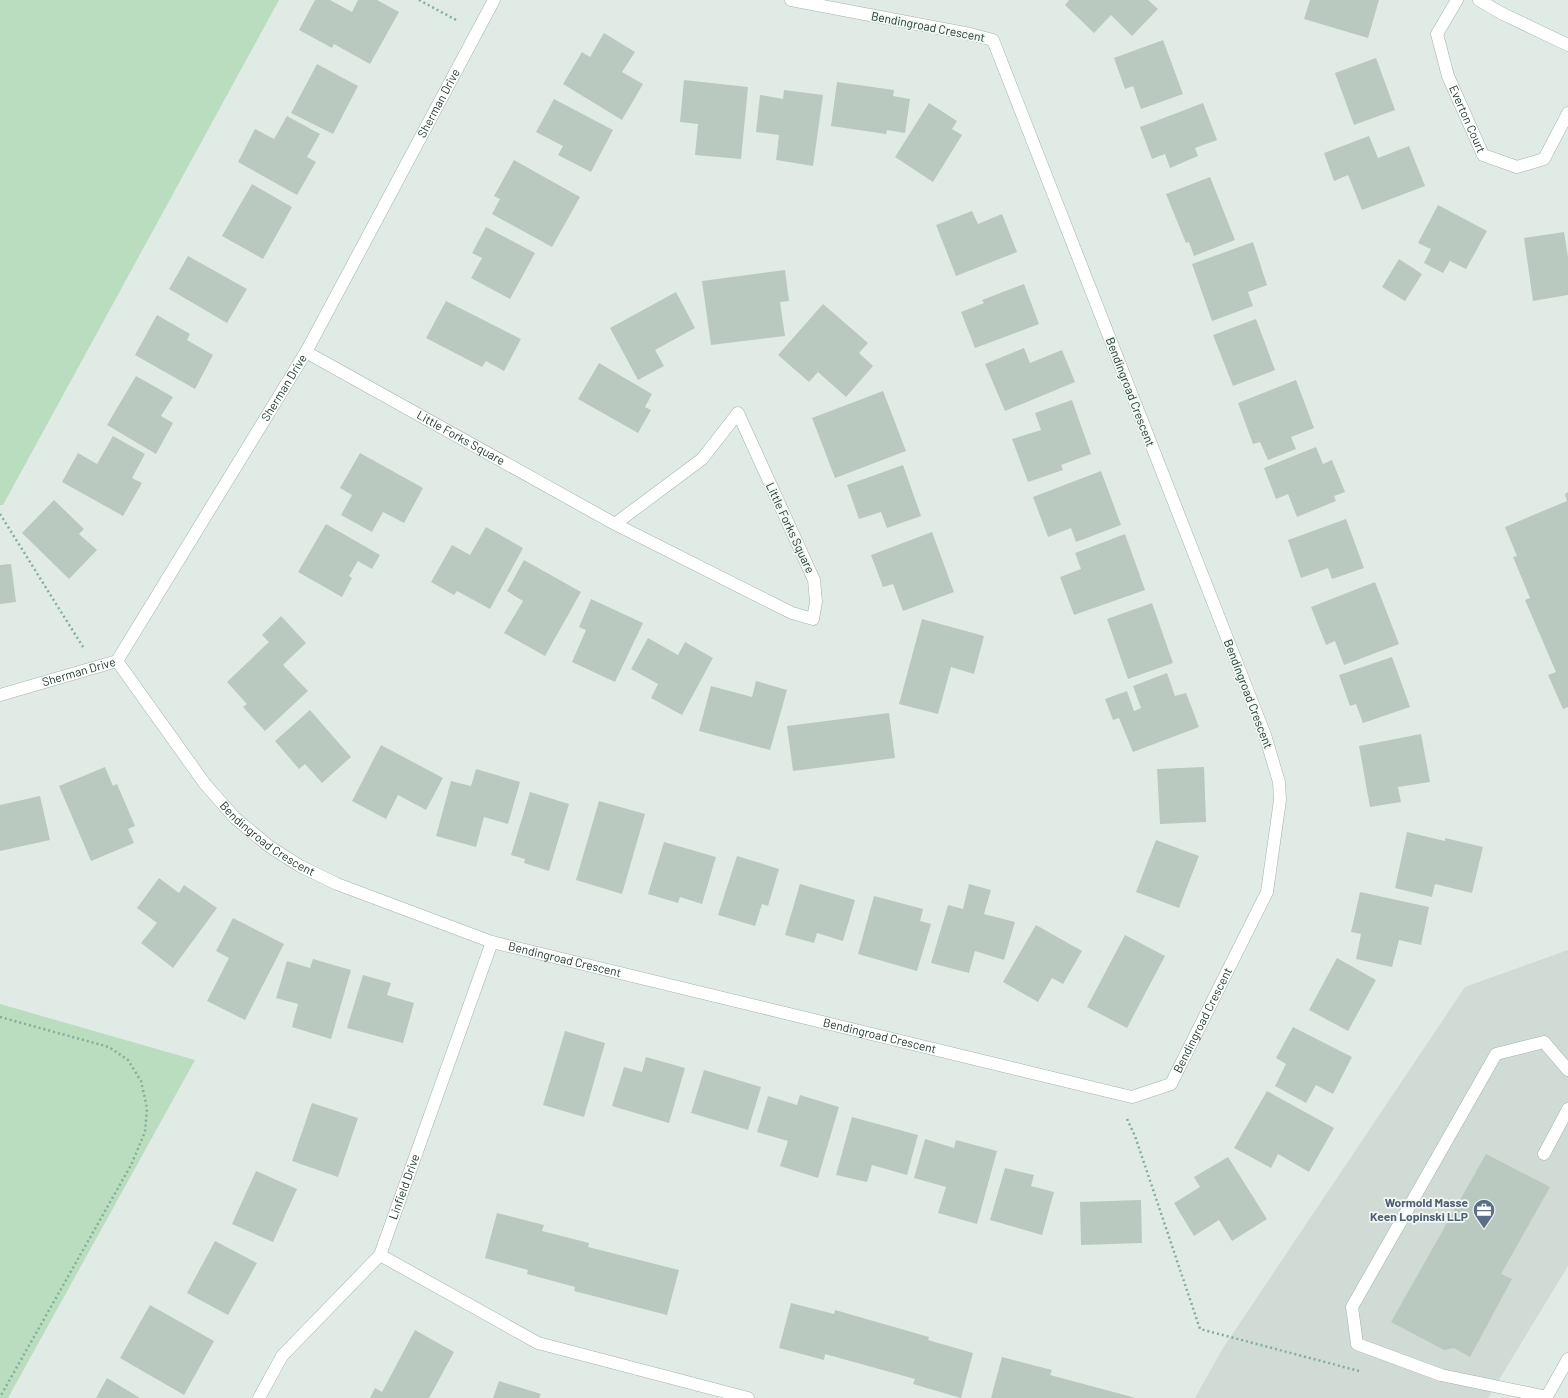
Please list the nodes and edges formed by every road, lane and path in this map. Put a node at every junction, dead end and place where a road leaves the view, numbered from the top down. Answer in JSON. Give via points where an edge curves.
{"nodes":[{"id":1,"x":419,"y":0,"type":"edge"},
{"id":2,"x":494,"y":0,"type":"edge"},
{"id":3,"x":791,"y":0,"type":"edge"},
{"id":4,"x":1457,"y":0,"type":"edge"},
{"id":5,"x":1479,"y":0,"type":"edge"},
{"id":6,"x":477,"y":32,"type":"junction"},
{"id":7,"x":1568,"y":45,"type":"edge"},
{"id":8,"x":1568,"y":113,"type":"edge"},
{"id":9,"x":306,"y":352,"type":"junction"},
{"id":10,"x":0,"y":514,"type":"edge"},
{"id":11,"x":615,"y":524,"type":"junction"},
{"id":12,"x":117,"y":661,"type":"junction"},
{"id":13,"x":95,"y":667,"type":"junction"},
{"id":14,"x":0,"y":695,"type":"edge"},
{"id":15,"x":492,"y":942,"type":"junction"},
{"id":16,"x":0,"y":1017,"type":"edge"},
{"id":17,"x":1568,"y":1070,"type":"edge"},
{"id":18,"x":1116,"y":1093,"type":"junction"},
{"id":19,"x":1568,"y":1109,"type":"edge"},
{"id":20,"x":1544,"y":1154,"type":"dead end"},
{"id":21,"x":380,"y":1254,"type":"junction"},
{"id":22,"x":1568,"y":1359,"type":"edge"},
{"id":23,"x":1361,"y":1372,"type":"dead end"},
{"id":24,"x":1568,"y":1374,"type":"edge"},
{"id":25,"x":0,"y":1397,"type":"edge"},
{"id":26,"x":259,"y":1398,"type":"edge"},
{"id":27,"x":748,"y":1398,"type":"edge"},
{"id":28,"x":1547,"y":1398,"type":"edge"}],
"edges":[{"from":1,"to":6,"type":"path"},
{"from":2,"to":6,"type":"street","name":"Sherman Drive"},
{"from":3,"to":18,"type":"street","name":"Bendingroad Crescent","via":[[993,40],[1265,736],[1279,782],[1280,800],[1267,892],[1171,1084],[1132,1097]]},
{"from":4,"to":8,"type":"street","name":"Everton Court","via":[[1437,34],[1448,76],[1483,155],[1517,167],[1544,159]]},
{"from":5,"to":7,"type":"street"},
{"from":6,"to":9,"type":"street","name":"Sherman Drive"},
{"from":9,"to":11,"type":"street","name":"Little Forks Square"},
{"from":9,"to":12,"type":"street","name":"Sherman Drive"},
{"from":10,"to":13,"type":"path"},
{"from":11,"to":11,"type":"street","name":"Little Forks Square","via":[[702,459],[738,413],[814,580],[814,619],[792,613]]},
{"from":12,"to":13,"type":"street","name":"Sherman Drive"},
{"from":12,"to":15,"type":"street","name":"Bendingroad Crescent","via":[[205,784],[235,818],[270,847],[300,866],[337,884]]},
{"from":13,"to":14,"type":"street","name":"Sherman Drive"},
{"from":15,"to":18,"type":"street","name":"Bendingroad Crescent"},
{"from":15,"to":21,"type":"street","name":"Linfield Drive"},
{"from":16,"to":25,"type":"path","via":[[109,1047],[128,1060],[141,1081],[147,1108],[145,1132],[131,1165]]},
{"from":17,"to":28,"type":"street","via":[[1544,1042],[1496,1054],[1352,1307],[1357,1344],[1441,1375]]},
{"from":18,"to":23,"type":"path","via":[[1135,1136],[1200,1329]]},
{"from":19,"to":20,"type":"street"},
{"from":21,"to":26,"type":"street","name":"Linfield Drive","via":[[282,1356]]},
{"from":21,"to":27,"type":"street","via":[[538,1343]]},
{"from":22,"to":28,"type":"street"},
{"from":24,"to":28,"type":"street"}]}
